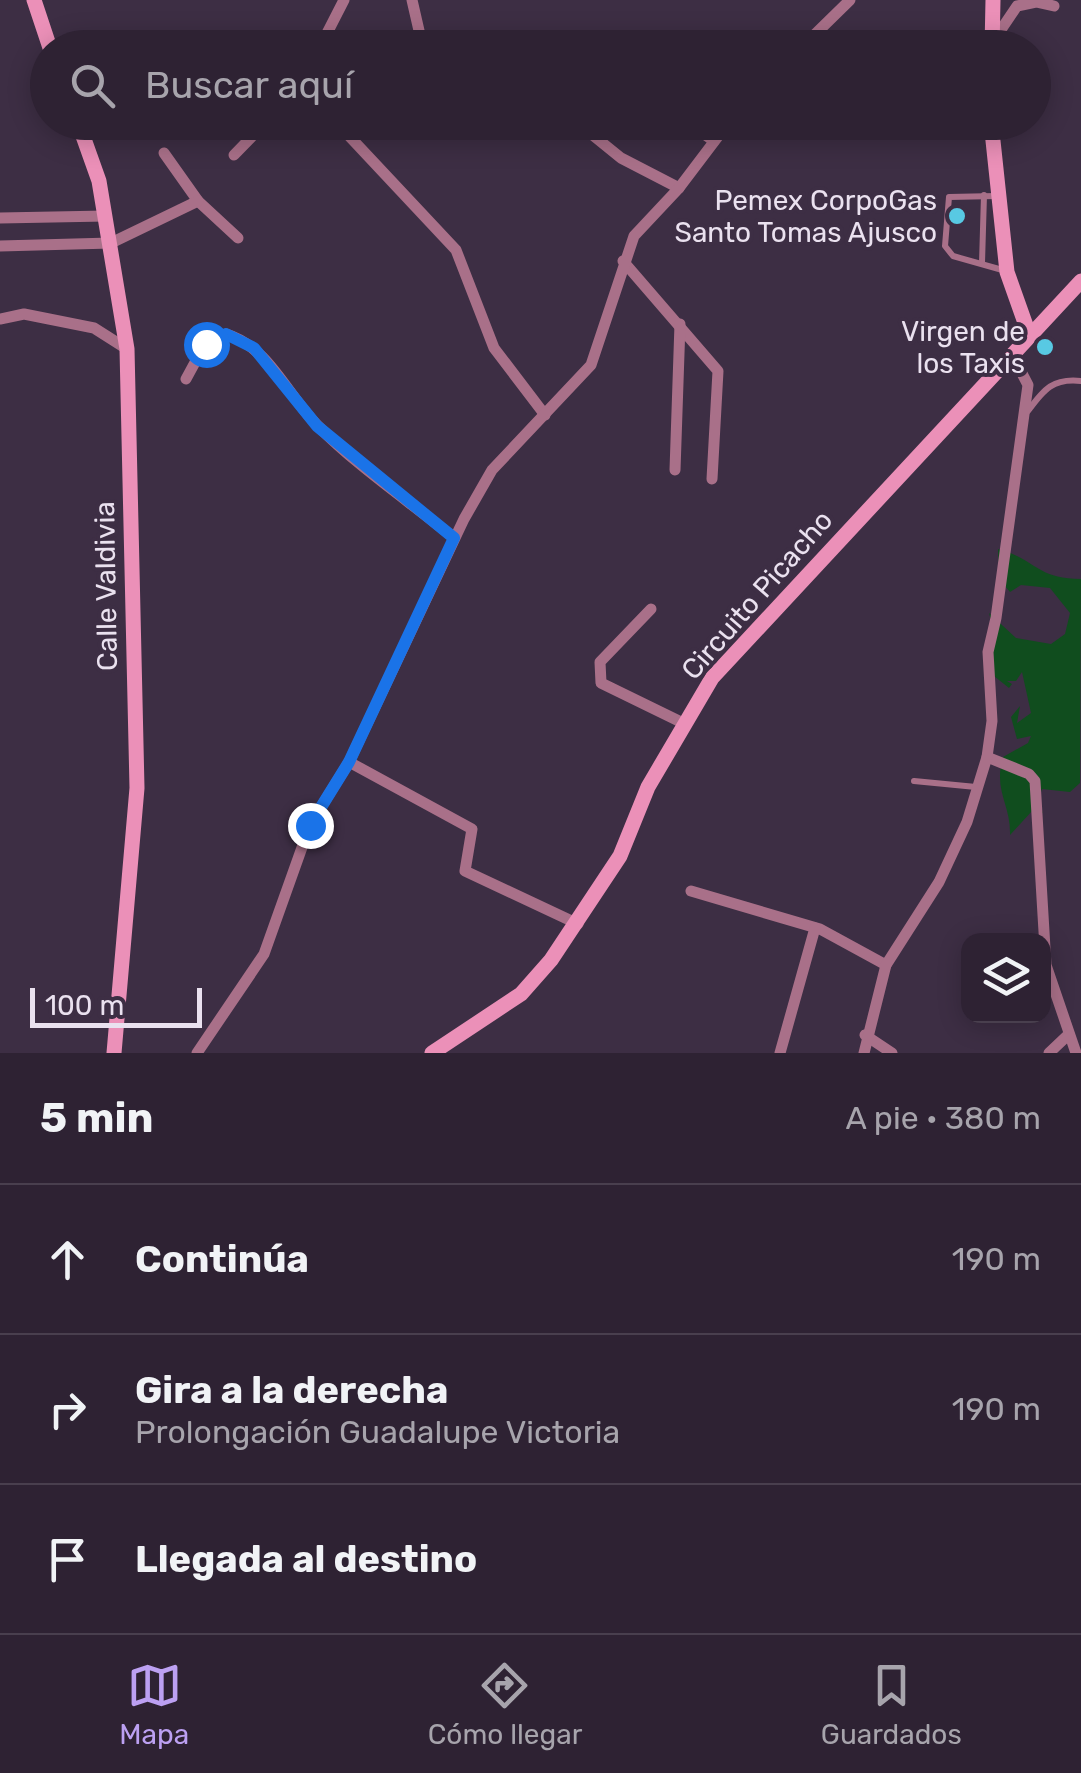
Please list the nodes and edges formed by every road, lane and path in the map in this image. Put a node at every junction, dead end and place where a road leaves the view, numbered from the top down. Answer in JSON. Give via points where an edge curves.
{"nodes":[{"id":1,"x":34,"y":0,"type":"edge"},
{"id":2,"x":344,"y":0,"type":"edge"},
{"id":3,"x":412,"y":0,"type":"edge"},
{"id":4,"x":850,"y":0,"type":"edge"},
{"id":5,"x":993,"y":0,"type":"edge"},
{"id":6,"x":1054,"y":6,"type":"dead end"},
{"id":7,"x":44,"y":30,"type":"edge"},
{"id":8,"x":329,"y":30,"type":"edge"},
{"id":9,"x":418,"y":30,"type":"edge"},
{"id":10,"x":819,"y":30,"type":"edge"},
{"id":11,"x":992,"y":30,"type":"edge"},
{"id":12,"x":1002,"y":30,"type":"edge"},
{"id":13,"x":83,"y":140,"type":"edge"},
{"id":14,"x":249,"y":140,"type":"edge"},
{"id":15,"x":353,"y":140,"type":"edge"},
{"id":16,"x":598,"y":140,"type":"edge"},
{"id":17,"x":711,"y":140,"type":"edge"},
{"id":18,"x":991,"y":140,"type":"edge"},
{"id":19,"x":714,"y":142,"type":"joint"},
{"id":20,"x":164,"y":153,"type":"dead end"},
{"id":21,"x":234,"y":156,"type":"dead end"},
{"id":22,"x":679,"y":188,"type":"junction"},
{"id":23,"x":990,"y":195,"type":"junction"},
{"id":24,"x":198,"y":200,"type":"junction"},
{"id":25,"x":106,"y":216,"type":"junction"},
{"id":26,"x":0,"y":218,"type":"edge"},
{"id":27,"x":238,"y":238,"type":"dead end"},
{"id":28,"x":111,"y":243,"type":"junction"},
{"id":29,"x":0,"y":246,"type":"edge"},
{"id":30,"x":623,"y":261,"type":"junction"},
{"id":31,"x":982,"y":263,"type":"junction"},
{"id":32,"x":1007,"y":272,"type":"junction"},
{"id":33,"x":1077,"y":289,"type":"edge"},
{"id":34,"x":0,"y":319,"type":"edge"},
{"id":35,"x":680,"y":324,"type":"junction"},
{"id":36,"x":1029,"y":334,"type":"junction"},
{"id":37,"x":127,"y":349,"type":"junction"},
{"id":38,"x":1012,"y":354,"type":"junction"},
{"id":39,"x":186,"y":379,"type":"dead end"},
{"id":40,"x":1081,"y":381,"type":"edge"},
{"id":41,"x":545,"y":415,"type":"junction"},
{"id":42,"x":1024,"y":416,"type":"junction"},
{"id":43,"x":674,"y":470,"type":"dead end"},
{"id":44,"x":712,"y":479,"type":"dead end"},
{"id":45,"x":454,"y":538,"type":"junction"},
{"id":46,"x":651,"y":609,"type":"dead end"},
{"id":47,"x":683,"y":722,"type":"junction"},
{"id":48,"x":988,"y":757,"type":"junction"},
{"id":49,"x":349,"y":762,"type":"junction"},
{"id":50,"x":914,"y":781,"type":"dead end"},
{"id":51,"x":978,"y":787,"type":"junction"},
{"id":52,"x":691,"y":891,"type":"dead end"},
{"id":53,"x":578,"y":924,"type":"junction"},
{"id":54,"x":815,"y":928,"type":"junction"},
{"id":55,"x":886,"y":965,"type":"junction"},
{"id":56,"x":865,"y":1035,"type":"junction"},
{"id":57,"x":1068,"y":1035,"type":"junction"},
{"id":58,"x":114,"y":1053,"type":"edge"},
{"id":59,"x":198,"y":1053,"type":"edge"},
{"id":60,"x":432,"y":1053,"type":"edge"},
{"id":61,"x":780,"y":1053,"type":"edge"},
{"id":62,"x":864,"y":1053,"type":"edge"},
{"id":63,"x":892,"y":1053,"type":"edge"},
{"id":64,"x":1049,"y":1053,"type":"edge"},
{"id":65,"x":1076,"y":1053,"type":"edge"}],
"edges":[{"from":1,"to":7,"type":"main road"},
{"from":2,"to":8,"type":"street"},
{"from":3,"to":9,"type":"street"},
{"from":4,"to":10,"type":"street"},
{"from":5,"to":11,"type":"main road"},
{"from":6,"to":12,"type":"street","via":[[1017,6]]},
{"from":13,"to":25,"type":"main road","name":"Calle Valdivia"},
{"from":14,"to":21,"type":"street"},
{"from":15,"to":41,"type":"street","via":[[456,250],[494,348]]},
{"from":16,"to":22,"type":"street"},
{"from":17,"to":19,"type":"street"},
{"from":18,"to":23,"type":"main road"},
{"from":19,"to":22,"type":"street"},
{"from":20,"to":24,"type":"street"},
{"from":22,"to":30,"type":"street","via":[[634,236]]},
{"from":23,"to":31,"type":"lane"},
{"from":23,"to":31,"type":"lane","via":[[949,197],[945,246],[953,256]]},
{"from":23,"to":32,"type":"main road"},
{"from":24,"to":27,"type":"street"},
{"from":24,"to":28,"type":"street"},
{"from":25,"to":26,"type":"street"},
{"from":25,"to":28,"type":"main road","name":"Calle Valdivia"},
{"from":28,"to":29,"type":"street"},
{"from":28,"to":37,"type":"main road","name":"Calle Valdivia"},
{"from":30,"to":35,"type":"street"},
{"from":30,"to":41,"type":"street","via":[[591,365]]},
{"from":31,"to":32,"type":"lane"},
{"from":32,"to":36,"type":"main road"},
{"from":33,"to":36,"type":"main road","name":"Circuito Picacho"},
{"from":34,"to":37,"type":"street","via":[[24,314],[94,328]]},
{"from":35,"to":43,"type":"street"},
{"from":35,"to":44,"type":"street","via":[[718,371]]},
{"from":36,"to":38,"type":"main road","name":"Circuito Picacho"},
{"from":37,"to":58,"type":"main road","name":"Calle Valdivia","via":[[136,788]]},
{"from":38,"to":42,"type":"street","via":[[1028,385]]},
{"from":38,"to":47,"type":"main road","name":"Circuito Picacho","via":[[735,651]]},
{"from":39,"to":45,"type":"street","via":[[206,344],[226,334],[239,338],[317,426]]},
{"from":40,"to":42,"type":"lane","via":[[1045,388]]},
{"from":41,"to":45,"type":"street","via":[[492,470]]},
{"from":42,"to":48,"type":"street","via":[[988,652]]},
{"from":45,"to":49,"type":"street"},
{"from":46,"to":47,"type":"street","via":[[600,662],[600,684]]},
{"from":47,"to":53,"type":"main road","name":"Circuito Picacho","via":[[620,856]]},
{"from":48,"to":51,"type":"street"},
{"from":48,"to":57,"type":"street","via":[[1035,781],[1046,965]]},
{"from":49,"to":53,"type":"street","via":[[472,829],[465,871]]},
{"from":49,"to":59,"type":"street","via":[[310,825],[264,954]]},
{"from":50,"to":51,"type":"lane"},
{"from":51,"to":55,"type":"street","via":[[939,882]]},
{"from":52,"to":54,"type":"street"},
{"from":53,"to":60,"type":"main road","name":"Circuito Picacho","via":[[521,994]]},
{"from":54,"to":55,"type":"street"},
{"from":54,"to":61,"type":"street"},
{"from":55,"to":56,"type":"street"},
{"from":56,"to":62,"type":"street"},
{"from":56,"to":63,"type":"street"},
{"from":57,"to":64,"type":"street"},
{"from":57,"to":65,"type":"street"}]}
